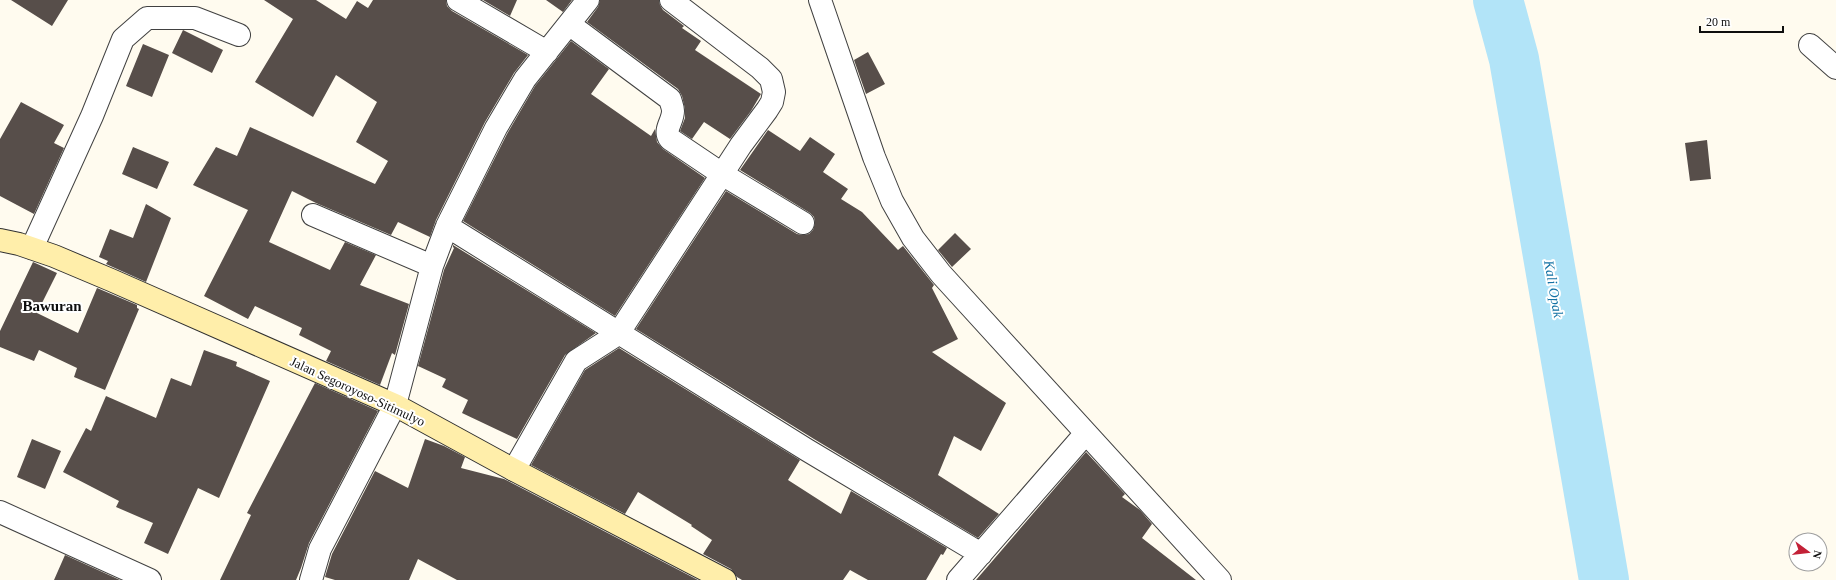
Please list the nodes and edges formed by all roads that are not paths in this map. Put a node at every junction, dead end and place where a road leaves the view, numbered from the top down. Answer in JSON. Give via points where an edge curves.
{"nodes":[{"id":1,"x":458,"y":0,"type":"edge"},
{"id":2,"x":588,"y":0,"type":"edge"},
{"id":3,"x":671,"y":0,"type":"edge"},
{"id":4,"x":820,"y":0,"type":"edge"},
{"id":5,"x":569,"y":24,"type":"junction"},
{"id":6,"x":239,"y":35,"type":"dead end"},
{"id":7,"x":1810,"y":45,"type":"dead end"},
{"id":8,"x":547,"y":52,"type":"junction"},
{"id":9,"x":1836,"y":68,"type":"edge"},
{"id":10,"x":722,"y":174,"type":"junction"},
{"id":11,"x":313,"y":215,"type":"dead end"},
{"id":12,"x":803,"y":224,"type":"dead end"},
{"id":13,"x":446,"y":226,"type":"junction"},
{"id":14,"x":0,"y":240,"type":"edge"},
{"id":15,"x":32,"y":248,"type":"junction"},
{"id":16,"x":432,"y":266,"type":"junction"},
{"id":17,"x":618,"y":334,"type":"junction"},
{"id":18,"x":395,"y":405,"type":"junction"},
{"id":19,"x":1086,"y":433,"type":"junction"},
{"id":20,"x":514,"y":470,"type":"junction"},
{"id":21,"x":0,"y":512,"type":"edge"},
{"id":22,"x":981,"y":554,"type":"junction"},
{"id":23,"x":702,"y":575,"type":"edge"},
{"id":24,"x":150,"y":580,"type":"edge"},
{"id":25,"x":311,"y":580,"type":"edge"},
{"id":26,"x":725,"y":580,"type":"edge"},
{"id":27,"x":958,"y":580,"type":"edge"},
{"id":28,"x":1220,"y":580,"type":"edge"}],
"edges":[{"from":1,"to":8,"type":"street"},
{"from":2,"to":5,"type":"street"},
{"from":3,"to":10,"type":"street","via":[[771,79],[774,92],[772,102]]},
{"from":4,"to":19,"type":"street","via":[[874,157],[892,201],[913,238],[941,274]]},
{"from":5,"to":8,"type":"street"},
{"from":5,"to":10,"type":"street","via":[[670,99],[673,114],[667,136]]},
{"from":6,"to":15,"type":"street","via":[[195,18],[147,18],[123,39],[92,116]]},
{"from":7,"to":9,"type":"street"},
{"from":8,"to":13,"type":"street","via":[[525,79],[496,128]]},
{"from":10,"to":12,"type":"street"},
{"from":10,"to":17,"type":"street"},
{"from":11,"to":16,"type":"street"},
{"from":13,"to":16,"type":"street"},
{"from":13,"to":17,"type":"street"},
{"from":14,"to":15,"type":"main road","name":"Jalan Segoroyoso-Sitimulyo"},
{"from":15,"to":18,"type":"main road","name":"Jalan Segoroyoso-Sitimulyo"},
{"from":16,"to":18,"type":"street"},
{"from":17,"to":20,"type":"street","via":[[576,361]]},
{"from":17,"to":22,"type":"street"},
{"from":18,"to":20,"type":"main road","name":"Jalan Segoroyoso-Sitimulyo"},
{"from":18,"to":25,"type":"street","via":[[320,549]]},
{"from":19,"to":22,"type":"street"},
{"from":19,"to":28,"type":"street"},
{"from":20,"to":23,"type":"main road","name":"Jalan Segoroyoso-Sitimulyo"},
{"from":21,"to":24,"type":"street"},
{"from":22,"to":27,"type":"street"},
{"from":23,"to":26,"type":"main road","name":"Jalan Segoroyoso-Sitimulyo"}]}
